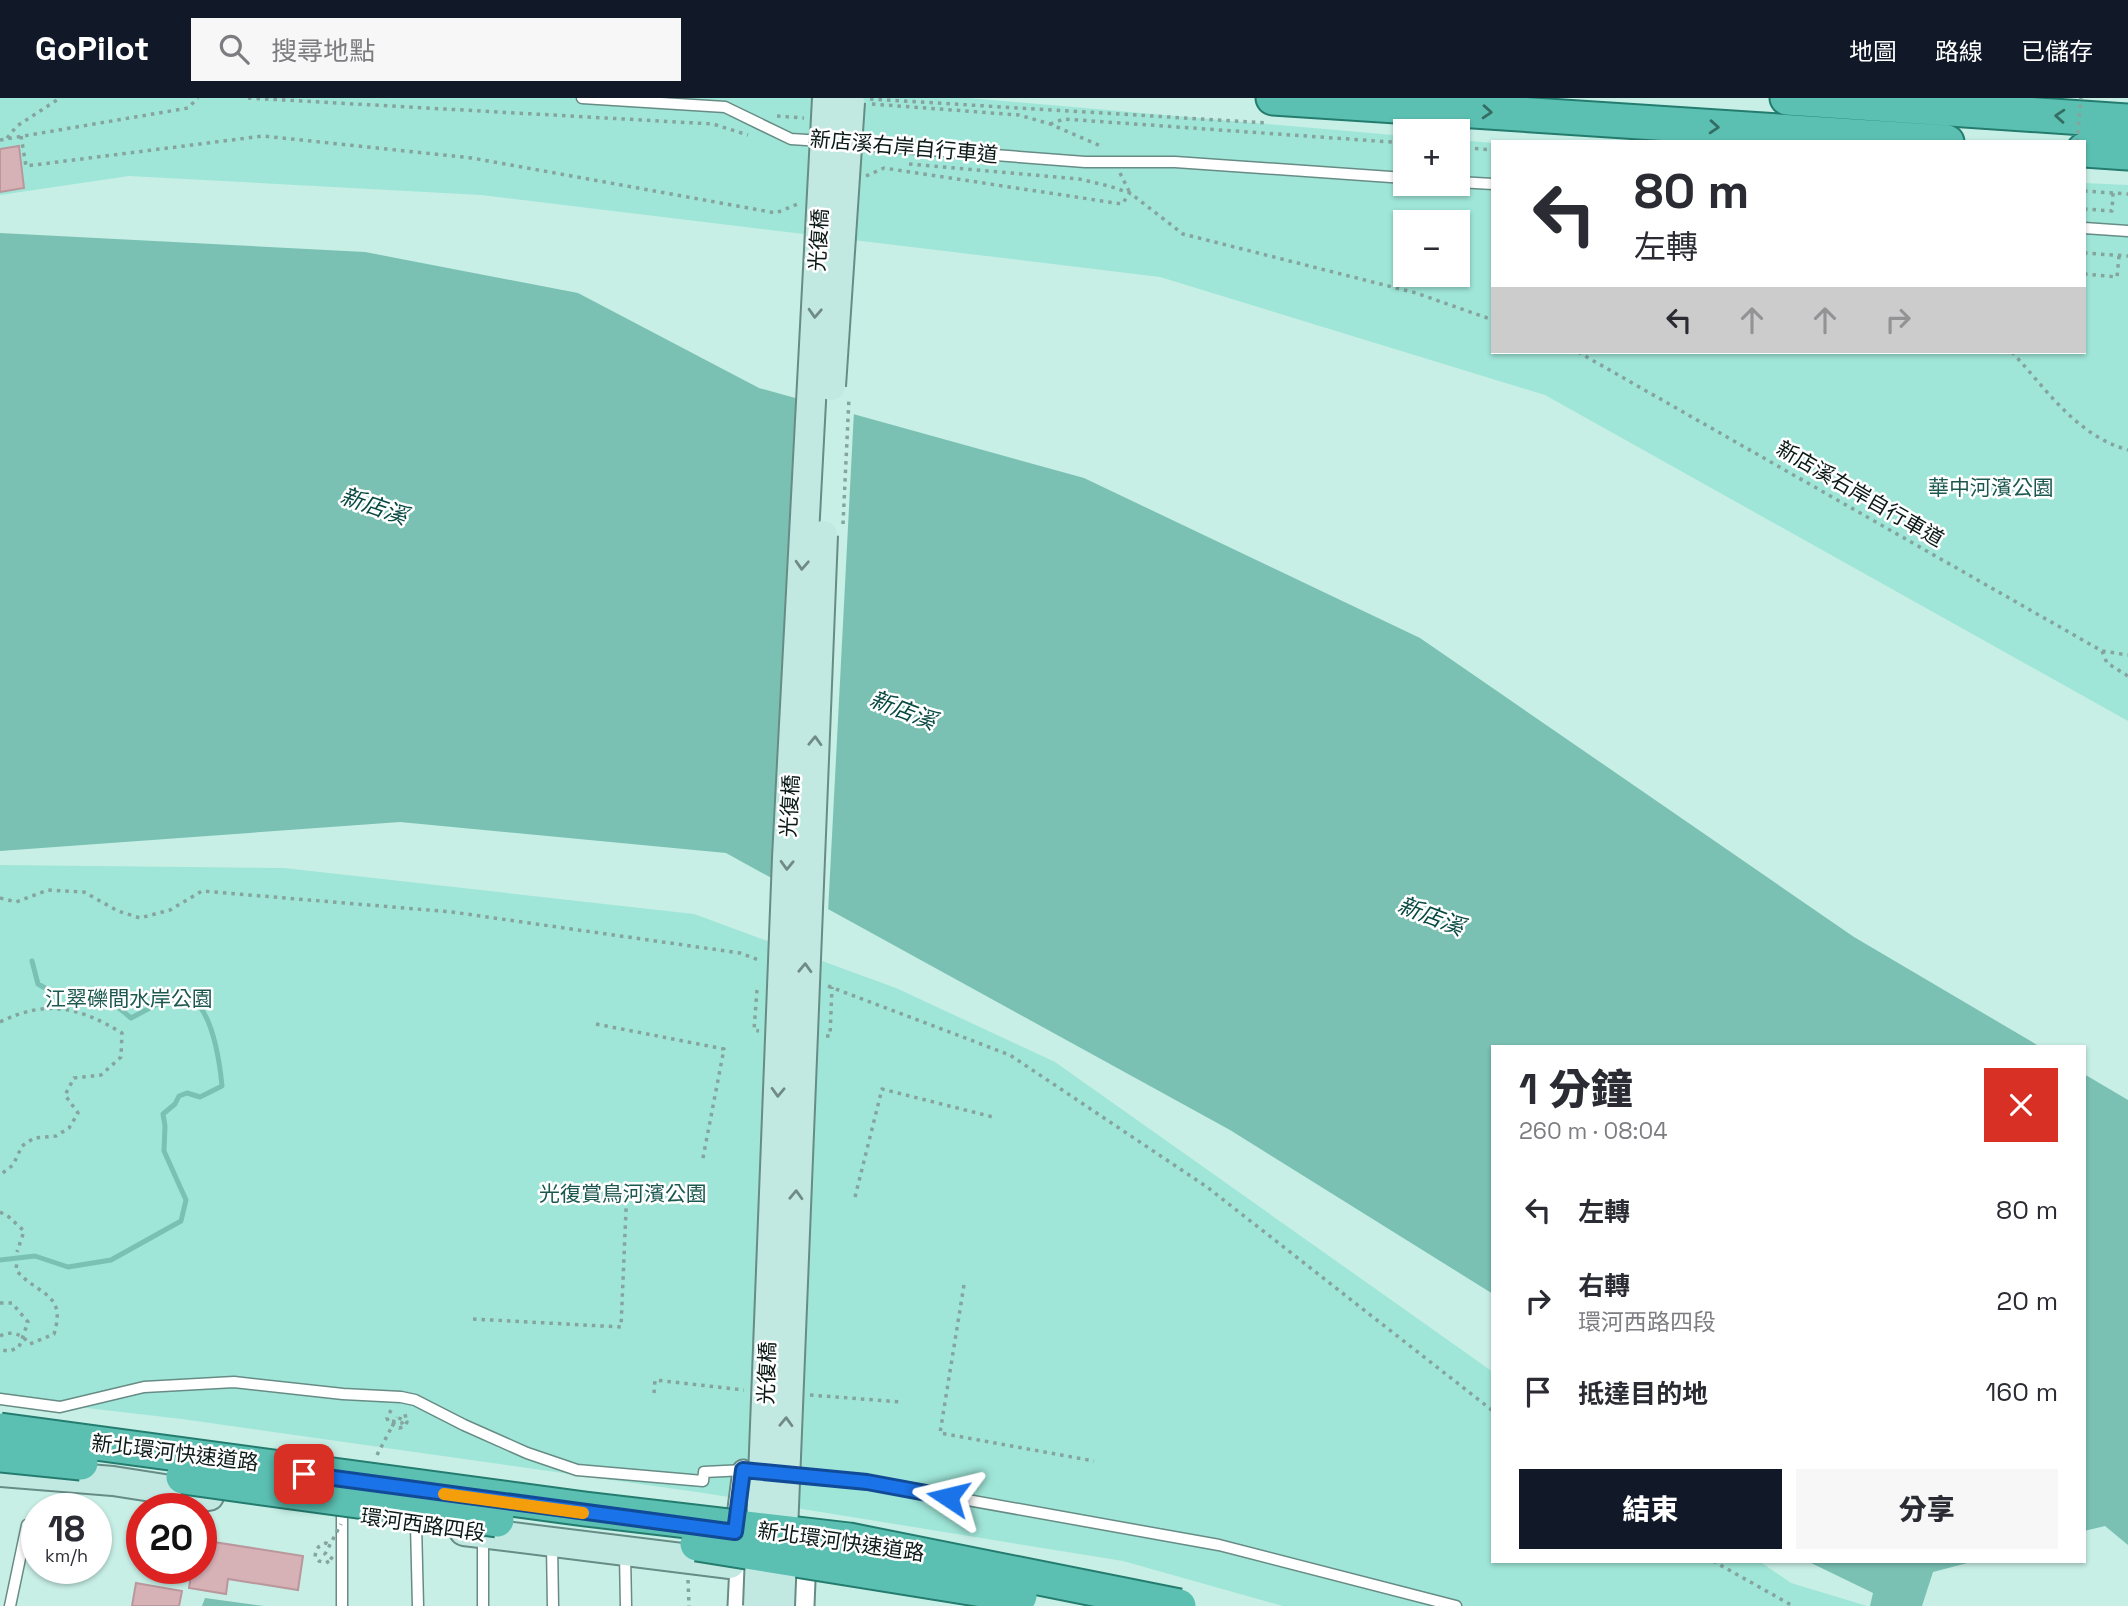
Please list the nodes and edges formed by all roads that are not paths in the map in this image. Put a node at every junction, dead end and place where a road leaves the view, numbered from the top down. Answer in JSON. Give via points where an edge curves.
{"nodes":[{"id":1,"x":582,"y":98,"type":"edge"},
{"id":2,"x":1787,"y":98,"type":"edge"},
{"id":3,"x":850,"y":100,"type":"edge"},
{"id":4,"x":1271,"y":111,"type":"edge"},
{"id":5,"x":2128,"y":121,"type":"edge"},
{"id":6,"x":1903,"y":140,"type":"edge"},
{"id":7,"x":2086,"y":150,"type":"edge"},
{"id":8,"x":2128,"y":153,"type":"edge"},
{"id":9,"x":1393,"y":177,"type":"edge"},
{"id":10,"x":1470,"y":183,"type":"edge"},
{"id":11,"x":1491,"y":184,"type":"edge"},
{"id":12,"x":2086,"y":228,"type":"edge"},
{"id":13,"x":2128,"y":232,"type":"edge"},
{"id":14,"x":0,"y":1399,"type":"edge"},
{"id":15,"x":0,"y":1429,"type":"edge"},
{"id":16,"x":0,"y":1455,"type":"edge"},
{"id":17,"x":743,"y":1470,"type":"junction"},
{"id":18,"x":0,"y":1472,"type":"edge"},
{"id":19,"x":342,"y":1515,"type":"junction"},
{"id":20,"x":772,"y":1515,"type":"junction"},
{"id":21,"x":416,"y":1524,"type":"junction"},
{"id":22,"x":735,"y":1532,"type":"junction"},
{"id":23,"x":483,"y":1534,"type":"junction"},
{"id":24,"x":807,"y":1541,"type":"joint"},
{"id":25,"x":552,"y":1542,"type":"junction"},
{"id":26,"x":625,"y":1552,"type":"junction"},
{"id":27,"x":21,"y":1554,"type":"edge"},
{"id":28,"x":740,"y":1565,"type":"junction"},
{"id":29,"x":804,"y":1576,"type":"junction"},
{"id":30,"x":10,"y":1606,"type":"edge"},
{"id":31,"x":342,"y":1606,"type":"edge"},
{"id":32,"x":418,"y":1606,"type":"edge"},
{"id":33,"x":484,"y":1606,"type":"edge"},
{"id":34,"x":553,"y":1606,"type":"edge"},
{"id":35,"x":626,"y":1606,"type":"edge"},
{"id":36,"x":738,"y":1606,"type":"edge"},
{"id":37,"x":758,"y":1606,"type":"edge"},
{"id":38,"x":780,"y":1606,"type":"edge"},
{"id":39,"x":804,"y":1606,"type":"edge"},
{"id":40,"x":996,"y":1606,"type":"edge"},
{"id":41,"x":1064,"y":1606,"type":"edge"},
{"id":42,"x":1133,"y":1606,"type":"edge"},
{"id":43,"x":1179,"y":1606,"type":"edge"},
{"id":44,"x":1456,"y":1606,"type":"edge"}],
"edges":[{"from":1,"to":9,"type":"lane","via":[[725,107],[791,139],[1085,162],[1175,162]]},
{"from":5,"to":2,"type":"highway","one_way":true},
{"from":3,"to":20,"type":"main road","name":"光復橋","bridge":true,"via":[[827,439]]},
{"from":4,"to":6,"type":"highway","one_way":true},
{"from":7,"to":8,"type":"highway"},
{"from":10,"to":11,"type":"lane"},
{"from":12,"to":13,"type":"lane"},
{"from":14,"to":17,"type":"lane","via":[[60,1407],[144,1387],[234,1382],[401,1397],[577,1470],[703,1481],[704,1472]]},
{"from":15,"to":22,"type":"main road","name":"環河西路四段"},
{"from":15,"to":43,"type":"highway","name":"新北環河快速道路","bridge":true,"via":[[849,1540]]},
{"from":16,"to":41,"type":"highway","name":"新北環河快速道路","bridge":true,"via":[[694,1543]]},
{"from":17,"to":22,"type":"street"},
{"from":17,"to":44,"type":"lane","via":[[867,1482],[1219,1545]]},
{"from":18,"to":19,"type":"main road","name":"環河西路四段","via":[[113,1481]]},
{"from":19,"to":21,"type":"main road","name":"環河西路四段"},
{"from":19,"to":31,"type":"lane"},
{"from":20,"to":37,"type":"main road","bridge":true},
{"from":20,"to":38,"type":"main road","bridge":true},
{"from":21,"to":23,"type":"main road","name":"環河西路四段"},
{"from":21,"to":32,"type":"lane"},
{"from":22,"to":28,"type":"street"},
{"from":23,"to":25,"type":"main road","name":"環河西路四段"},
{"from":23,"to":33,"type":"lane"},
{"from":24,"to":29,"type":"street"},
{"from":24,"to":42,"type":"main road"},
{"from":25,"to":26,"type":"main road","name":"環河西路四段"},
{"from":25,"to":34,"type":"lane"},
{"from":26,"to":28,"type":"main road","name":"環河西路四段"},
{"from":26,"to":35,"type":"lane"},
{"from":27,"to":30,"type":"lane"},
{"from":28,"to":29,"type":"main road","name":"環河西路四段"},
{"from":28,"to":36,"type":"street"},
{"from":29,"to":39,"type":"street"},
{"from":29,"to":40,"type":"main road","name":"環河西路四段"}]}
